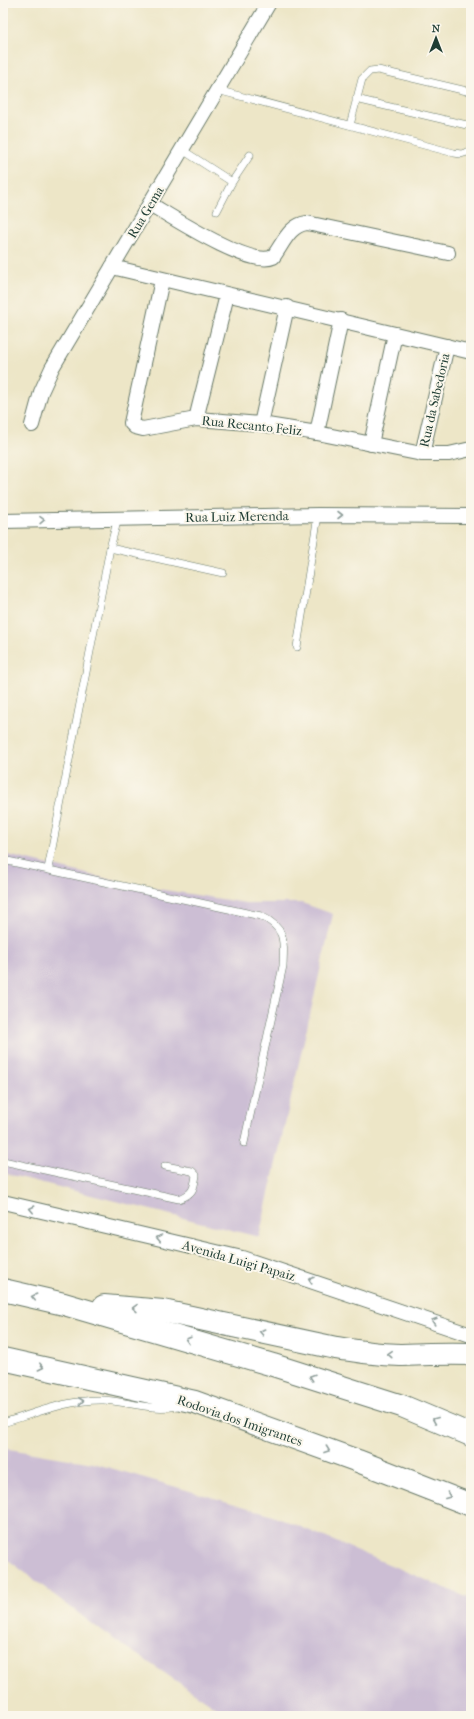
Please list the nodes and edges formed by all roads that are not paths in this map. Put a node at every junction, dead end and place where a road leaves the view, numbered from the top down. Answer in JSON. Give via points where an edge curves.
{"nodes":[{"id":1,"x":269,"y":3,"type":"edge"},
{"id":2,"x":217,"y":90,"type":"junction"},
{"id":3,"x":471,"y":92,"type":"edge"},
{"id":4,"x":356,"y":99,"type":"junction"},
{"id":5,"x":350,"y":124,"type":"junction"},
{"id":6,"x":471,"y":126,"type":"edge"},
{"id":7,"x":181,"y":149,"type":"junction"},
{"id":8,"x":471,"y":151,"type":"edge"},
{"id":9,"x":250,"y":155,"type":"dead end"},
{"id":10,"x":232,"y":182,"type":"junction"},
{"id":11,"x":150,"y":204,"type":"junction"},
{"id":12,"x":217,"y":211,"type":"dead end"},
{"id":13,"x":448,"y":252,"type":"dead end"},
{"id":14,"x":112,"y":267,"type":"junction"},
{"id":15,"x":162,"y":280,"type":"junction"},
{"id":16,"x":227,"y":295,"type":"junction"},
{"id":17,"x":287,"y":307,"type":"junction"},
{"id":18,"x":341,"y":320,"type":"junction"},
{"id":19,"x":395,"y":334,"type":"junction"},
{"id":20,"x":447,"y":346,"type":"junction"},
{"id":21,"x":471,"y":352,"type":"edge"},
{"id":22,"x":196,"y":419,"type":"junction"},
{"id":23,"x":261,"y":424,"type":"junction"},
{"id":24,"x":32,"y":425,"type":"dead end"},
{"id":25,"x":317,"y":433,"type":"junction"},
{"id":26,"x":370,"y":444,"type":"junction"},
{"id":27,"x":471,"y":449,"type":"edge"},
{"id":28,"x":422,"y":454,"type":"junction"},
{"id":29,"x":318,"y":515,"type":"junction"},
{"id":30,"x":471,"y":516,"type":"edge"},
{"id":31,"x":118,"y":518,"type":"junction"},
{"id":32,"x":3,"y":521,"type":"edge"},
{"id":33,"x":110,"y":548,"type":"junction"},
{"id":34,"x":223,"y":573,"type":"dead end"},
{"id":35,"x":297,"y":647,"type":"dead end"},
{"id":36,"x":3,"y":860,"type":"edge"},
{"id":37,"x":48,"y":869,"type":"junction"},
{"id":38,"x":244,"y":1143,"type":"dead end"},
{"id":39,"x":3,"y":1161,"type":"edge"},
{"id":40,"x":164,"y":1166,"type":"dead end"},
{"id":41,"x":3,"y":1202,"type":"edge"},
{"id":42,"x":3,"y":1290,"type":"edge"},
{"id":43,"x":64,"y":1304,"type":"junction"},
{"id":44,"x":471,"y":1334,"type":"edge"},
{"id":45,"x":471,"y":1354,"type":"edge"},
{"id":46,"x":3,"y":1359,"type":"edge"},
{"id":47,"x":195,"y":1402,"type":"junction"},
{"id":48,"x":5,"y":1421,"type":"edge"},
{"id":49,"x":471,"y":1435,"type":"edge"},
{"id":50,"x":471,"y":1505,"type":"edge"}],
"edges":[{"from":1,"to":2,"type":"street","name":"Rua Gema"},
{"from":2,"to":5,"type":"lane"},
{"from":2,"to":7,"type":"street","name":"Rua Gema"},
{"from":3,"to":4,"type":"lane","via":[[378,70],[365,74]]},
{"from":4,"to":5,"type":"lane"},
{"from":4,"to":6,"type":"lane"},
{"from":5,"to":8,"type":"lane","via":[[454,153]]},
{"from":7,"to":10,"type":"lane"},
{"from":7,"to":11,"type":"street","name":"Rua Gema"},
{"from":9,"to":10,"type":"lane"},
{"from":10,"to":12,"type":"lane"},
{"from":11,"to":13,"type":"street","via":[[223,245],[264,259],[273,257],[293,228],[306,223]]},
{"from":11,"to":14,"type":"street","name":"Rua Gema"},
{"from":14,"to":15,"type":"street"},
{"from":14,"to":24,"type":"street","name":"Rua Gema","via":[[40,392]]},
{"from":15,"to":16,"type":"street"},
{"from":15,"to":22,"type":"street","name":"Rua Recanto Feliz","via":[[131,423],[143,429]]},
{"from":16,"to":17,"type":"street"},
{"from":16,"to":22,"type":"street"},
{"from":17,"to":18,"type":"street"},
{"from":17,"to":23,"type":"street"},
{"from":18,"to":19,"type":"street"},
{"from":18,"to":25,"type":"street"},
{"from":19,"to":20,"type":"street"},
{"from":19,"to":26,"type":"street"},
{"from":20,"to":21,"type":"street"},
{"from":20,"to":28,"type":"street","name":"Rua da Sabedoria"},
{"from":22,"to":23,"type":"street","name":"Rua Recanto Feliz"},
{"from":23,"to":25,"type":"street","name":"Rua Recanto Feliz"},
{"from":25,"to":26,"type":"street","name":"Rua Recanto Feliz"},
{"from":26,"to":28,"type":"street","name":"Rua Recanto Feliz"},
{"from":27,"to":28,"type":"street","name":"Rua Recanto Feliz","via":[[449,454]]},
{"from":29,"to":30,"type":"street","name":"Rua Luiz Merenda","one_way":true},
{"from":29,"to":31,"type":"street","name":"Rua Luiz Merenda"},
{"from":29,"to":35,"type":"lane"},
{"from":32,"to":31,"type":"street","name":"Rua Luiz Merenda","one_way":true},
{"from":31,"to":33,"type":"lane"},
{"from":33,"to":34,"type":"lane"},
{"from":33,"to":37,"type":"lane"},
{"from":36,"to":37,"type":"lane"},
{"from":37,"to":38,"type":"lane","via":[[261,916],[274,922],[281,931],[284,942],[283,966]]},
{"from":39,"to":40,"type":"lane","via":[[179,1199],[189,1196],[195,1187],[196,1175],[192,1171]]},
{"from":44,"to":41,"type":"street","name":"Avenida Luigi Papaiz","one_way":true,"via":[[242,1258]]},
{"from":43,"to":42,"type":"highway","one_way":true},
{"from":45,"to":43,"type":"highway","one_way":true,"via":[[400,1355],[364,1352],[163,1311]]},
{"from":49,"to":43,"type":"highway","one_way":true,"via":[[402,1406]]},
{"from":46,"to":47,"type":"highway","name":"Rodovia dos Imigrantes","one_way":true},
{"from":48,"to":47,"type":"lane","one_way":true,"via":[[68,1403],[89,1400],[160,1408]]},
{"from":47,"to":50,"type":"highway","name":"Rodovia dos Imigrantes","one_way":true}]}
